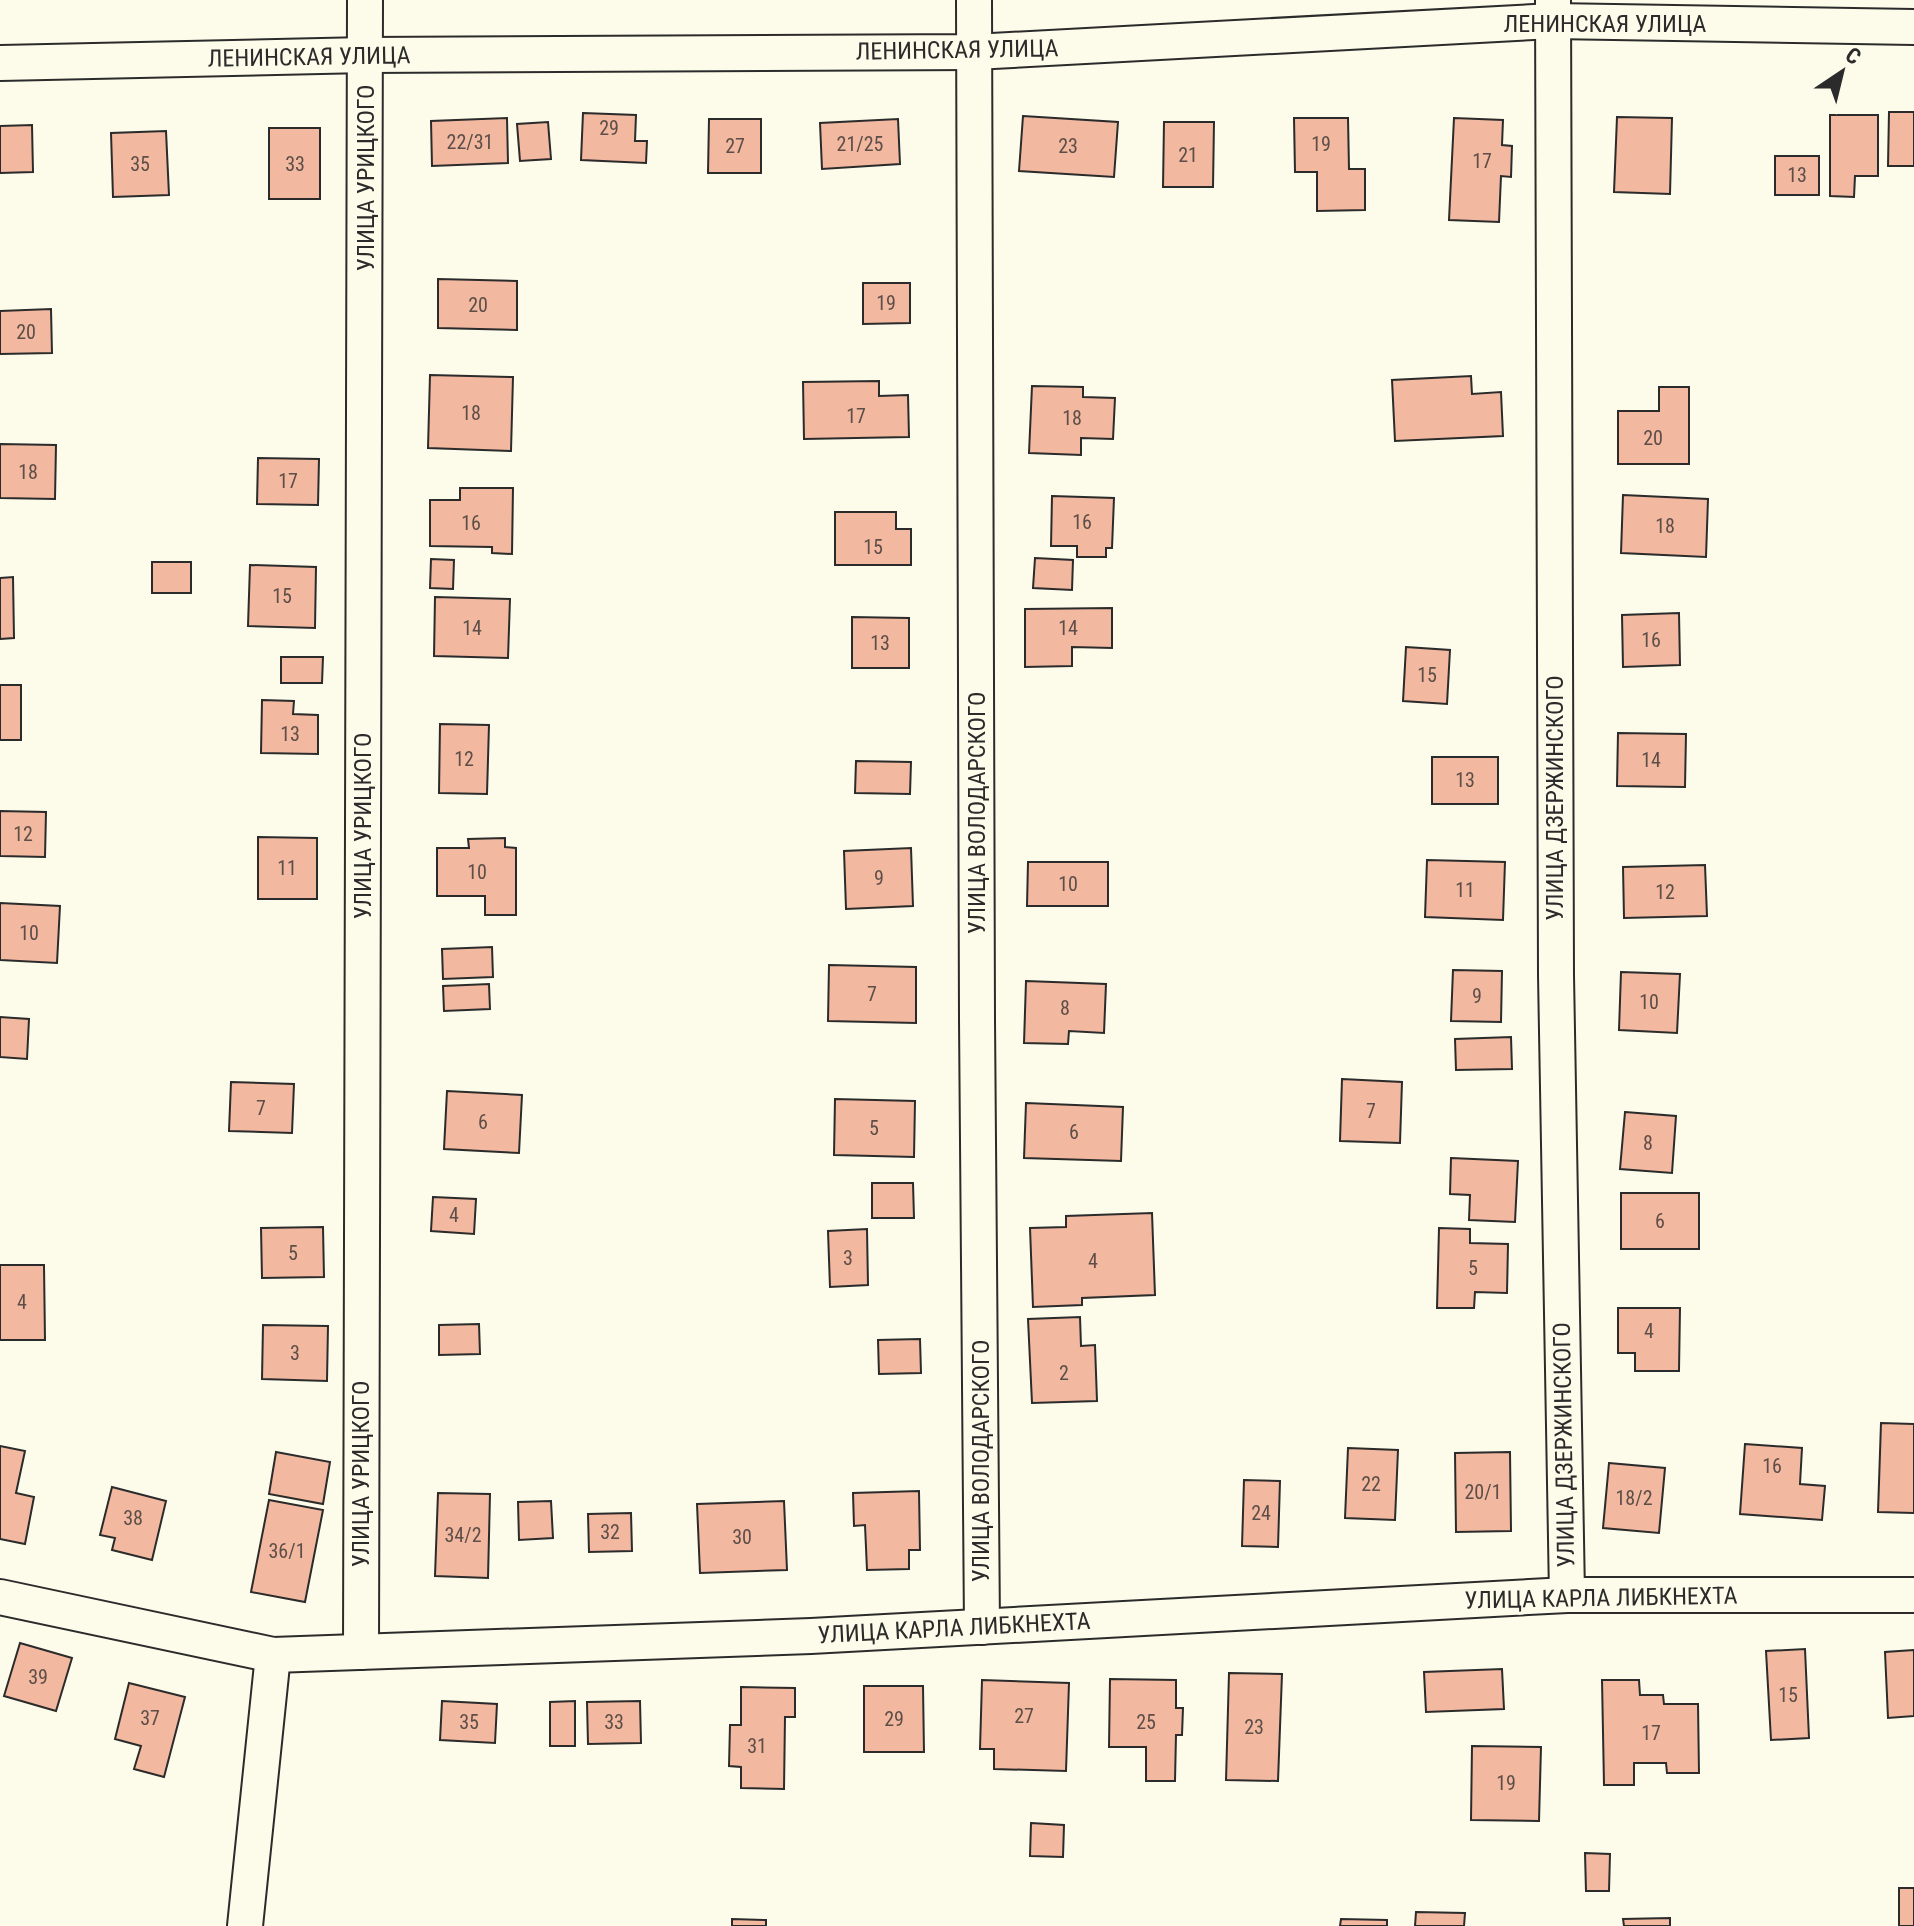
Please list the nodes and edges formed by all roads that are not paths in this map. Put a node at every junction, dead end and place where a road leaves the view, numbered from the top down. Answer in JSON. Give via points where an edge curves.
{"nodes":[{"id":1,"x":365,"y":0,"type":"edge"},
{"id":2,"x":974,"y":0,"type":"edge"},
{"id":3,"x":1553,"y":10,"type":"edge"},
{"id":4,"x":1914,"y":27,"type":"edge"},
{"id":5,"x":974,"y":52,"type":"junction"},
{"id":6,"x":366,"y":55,"type":"junction"},
{"id":7,"x":0,"y":63,"type":"edge"},
{"id":8,"x":1567,"y":1595,"type":"junction"},
{"id":9,"x":1914,"y":1595,"type":"edge"},
{"id":10,"x":0,"y":1597,"type":"edge"},
{"id":11,"x":982,"y":1627,"type":"junction"},
{"id":12,"x":361,"y":1652,"type":"junction"},
{"id":13,"x":273,"y":1655,"type":"junction"},
{"id":14,"x":245,"y":1926,"type":"edge"}],
"edges":[{"from":1,"to":6,"type":"street","name":"УЛИЦА УРИЦКОГО"},
{"from":2,"to":5,"type":"street","name":"УЛИЦА ВОЛОДАРСКОГО"},
{"from":3,"to":4,"type":"street","name":"ЛЕНИНСКАЯ УЛИЦА"},
{"from":3,"to":5,"type":"street","name":"ЛЕНИНСКАЯ УЛИЦА"},
{"from":3,"to":8,"type":"street","name":"УЛИЦА ДЗЕРЖИНСКОГО","via":[[1556,975]]},
{"from":5,"to":6,"type":"street","name":"ЛЕНИНСКАЯ УЛИЦА"},
{"from":5,"to":11,"type":"street","name":"УЛИЦА ВОЛОДАРСКОГО"},
{"from":6,"to":7,"type":"street","name":"ЛЕНИНСКАЯ УЛИЦА"},
{"from":6,"to":12,"type":"street","name":"УЛИЦА УРИЦКОГО"},
{"from":8,"to":9,"type":"street","name":"УЛИЦА КАРЛА ЛИБКНЕХТА"},
{"from":8,"to":11,"type":"street","name":"УЛИЦА КАРЛА ЛИБКНЕХТА"},
{"from":10,"to":13,"type":"street","name":"УЛИЦА КАРЛА ЛИБКНЕХТА"},
{"from":11,"to":12,"type":"street","name":"УЛИЦА КАРЛА ЛИБКНЕХТА"},
{"from":12,"to":13,"type":"street","name":"УЛИЦА КАРЛА ЛИБКНЕХТА"},
{"from":13,"to":14,"type":"street"}]}
